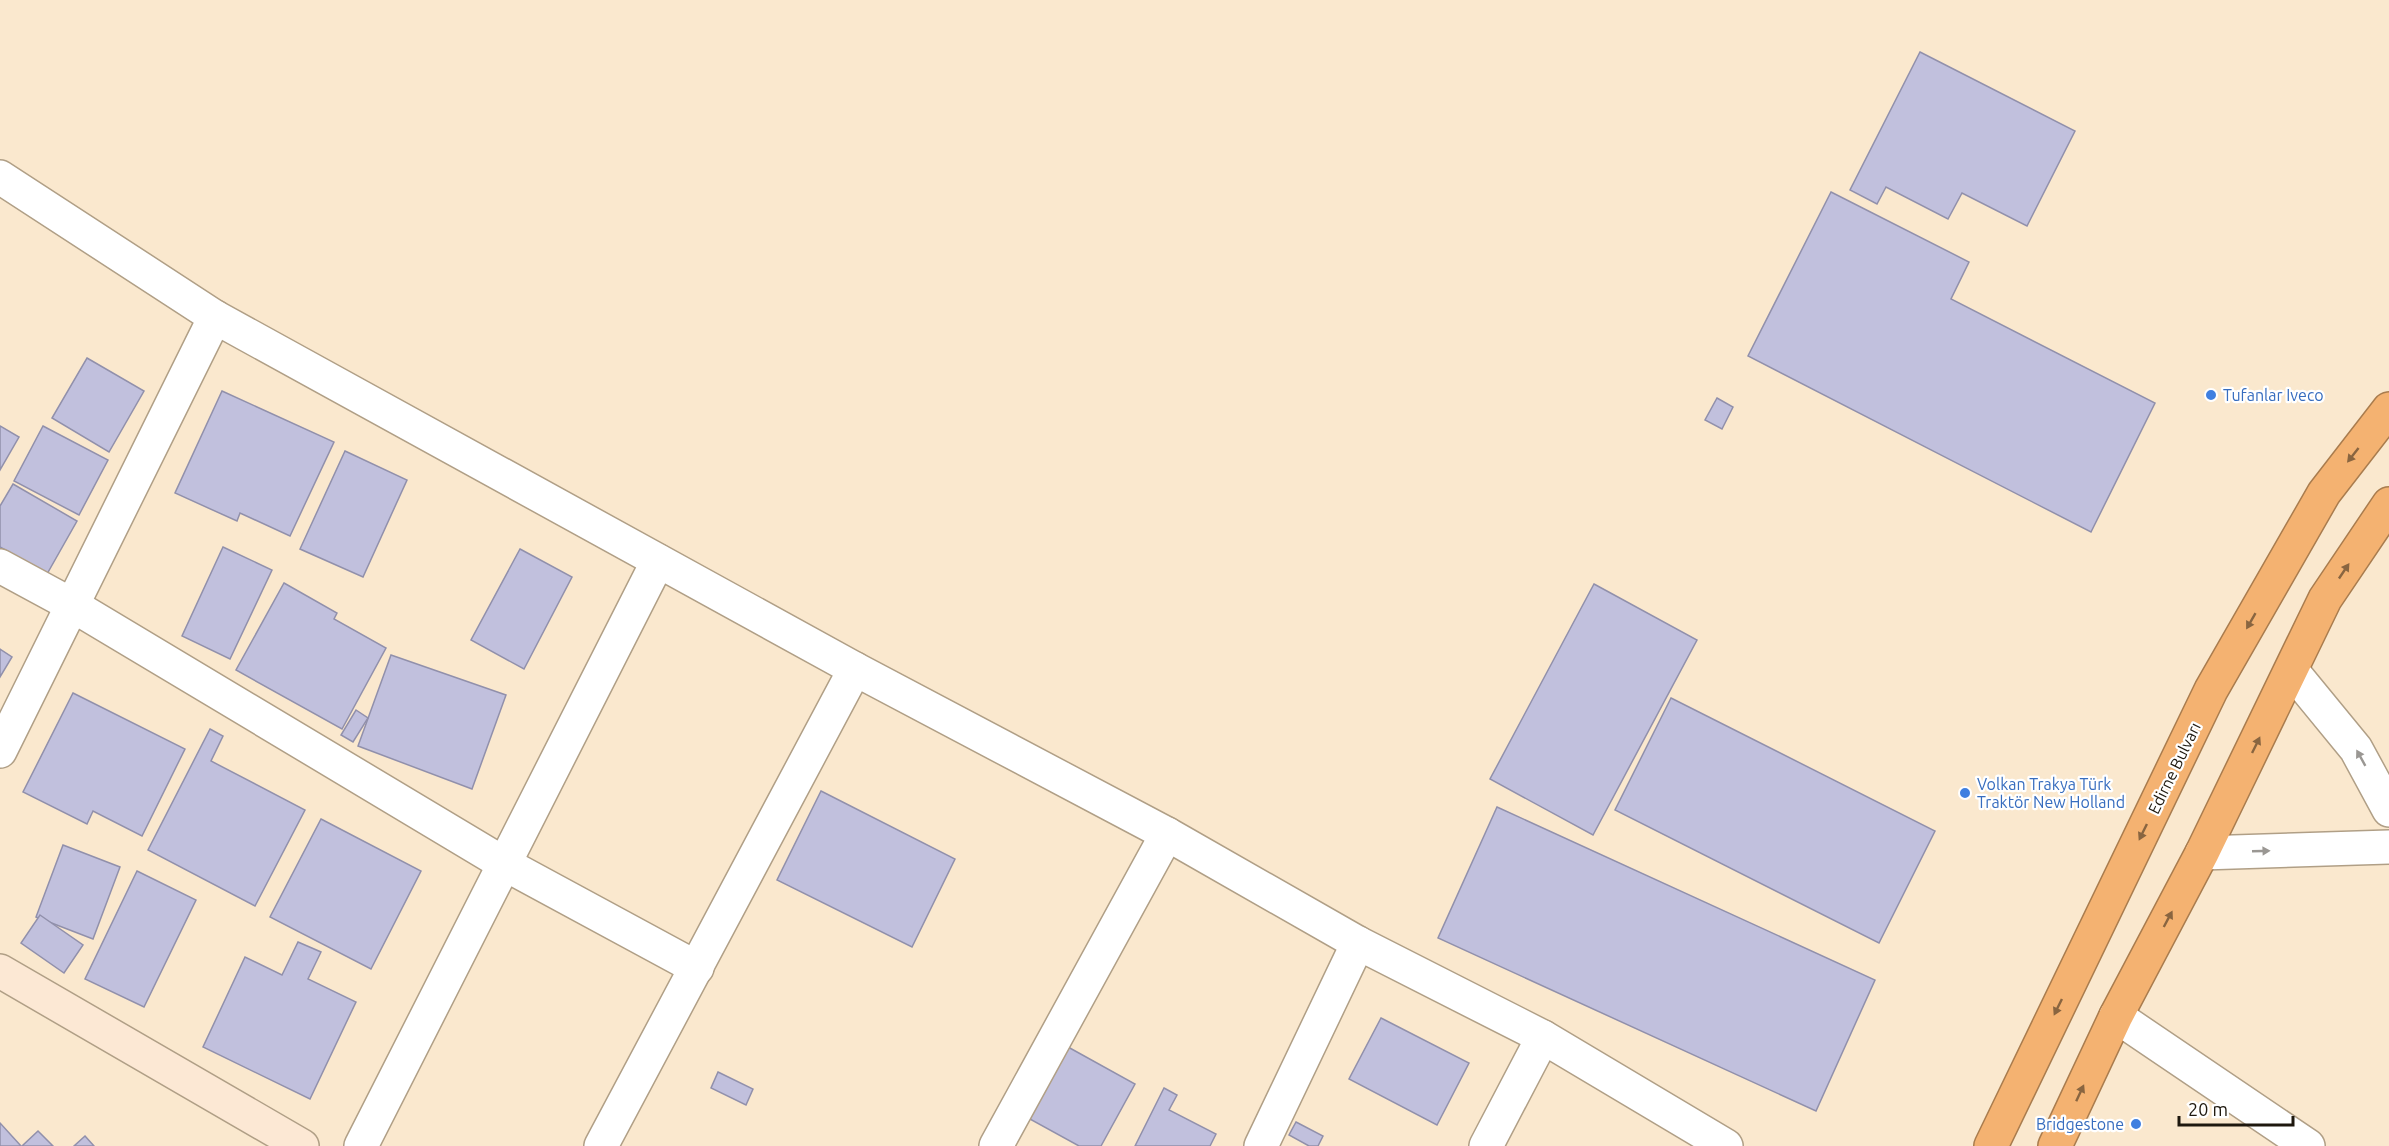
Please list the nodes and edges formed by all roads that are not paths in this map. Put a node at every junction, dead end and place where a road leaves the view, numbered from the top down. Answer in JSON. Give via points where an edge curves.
{"nodes":[{"id":1,"x":0,"y":177,"type":"edge"},
{"id":2,"x":215,"y":317,"type":"junction"},
{"id":3,"x":2389,"y":409,"type":"edge"},
{"id":4,"x":2389,"y":504,"type":"edge"},
{"id":5,"x":658,"y":561,"type":"junction"},
{"id":6,"x":0,"y":566,"type":"edge"},
{"id":7,"x":72,"y":605,"type":"junction"},
{"id":8,"x":855,"y":669,"type":"junction"},
{"id":9,"x":2292,"y":671,"type":"junction"},
{"id":10,"x":0,"y":751,"type":"edge"},
{"id":11,"x":2389,"y":810,"type":"edge"},
{"id":12,"x":1167,"y":834,"type":"junction"},
{"id":13,"x":2389,"y":847,"type":"edge"},
{"id":14,"x":2202,"y":853,"type":"junction"},
{"id":15,"x":503,"y":863,"type":"junction"},
{"id":16,"x":1359,"y":943,"type":"junction"},
{"id":17,"x":697,"y":968,"type":"junction"},
{"id":18,"x":0,"y":971,"type":"edge"},
{"id":19,"x":2116,"y":1016,"type":"junction"},
{"id":20,"x":1543,"y":1037,"type":"junction"},
{"id":21,"x":302,"y":1146,"type":"edge"},
{"id":22,"x":361,"y":1146,"type":"edge"},
{"id":23,"x":601,"y":1146,"type":"edge"},
{"id":24,"x":996,"y":1146,"type":"edge"},
{"id":25,"x":1261,"y":1146,"type":"edge"},
{"id":26,"x":1486,"y":1146,"type":"edge"},
{"id":27,"x":1726,"y":1146,"type":"edge"},
{"id":28,"x":1991,"y":1146,"type":"edge"},
{"id":29,"x":2055,"y":1146,"type":"edge"},
{"id":30,"x":2308,"y":1146,"type":"edge"}],
"edges":[{"from":1,"to":2,"type":"street"},
{"from":2,"to":5,"type":"street"},
{"from":2,"to":7,"type":"street"},
{"from":3,"to":28,"type":"highway","name":"Edirne Bulvarı","one_way":true,"via":[[2324,493],[2211,690]]},
{"from":9,"to":4,"type":"highway","one_way":true,"via":[[2325,599]]},
{"from":5,"to":8,"type":"street"},
{"from":5,"to":15,"type":"street"},
{"from":6,"to":7,"type":"street"},
{"from":7,"to":10,"type":"street"},
{"from":7,"to":15,"type":"street"},
{"from":8,"to":12,"type":"street"},
{"from":8,"to":17,"type":"street"},
{"from":11,"to":9,"type":"street","one_way":true,"via":[[2356,749]]},
{"from":14,"to":9,"type":"highway","one_way":true},
{"from":12,"to":16,"type":"street"},
{"from":12,"to":24,"type":"street"},
{"from":14,"to":13,"type":"street","one_way":true},
{"from":19,"to":14,"type":"highway","one_way":true},
{"from":15,"to":17,"type":"street"},
{"from":15,"to":22,"type":"street"},
{"from":16,"to":20,"type":"street"},
{"from":16,"to":25,"type":"street"},
{"from":17,"to":23,"type":"street"},
{"from":18,"to":21,"type":"street"},
{"from":29,"to":19,"type":"highway","one_way":true},
{"from":19,"to":30,"type":"street"},
{"from":20,"to":26,"type":"street"},
{"from":20,"to":27,"type":"street"}]}
